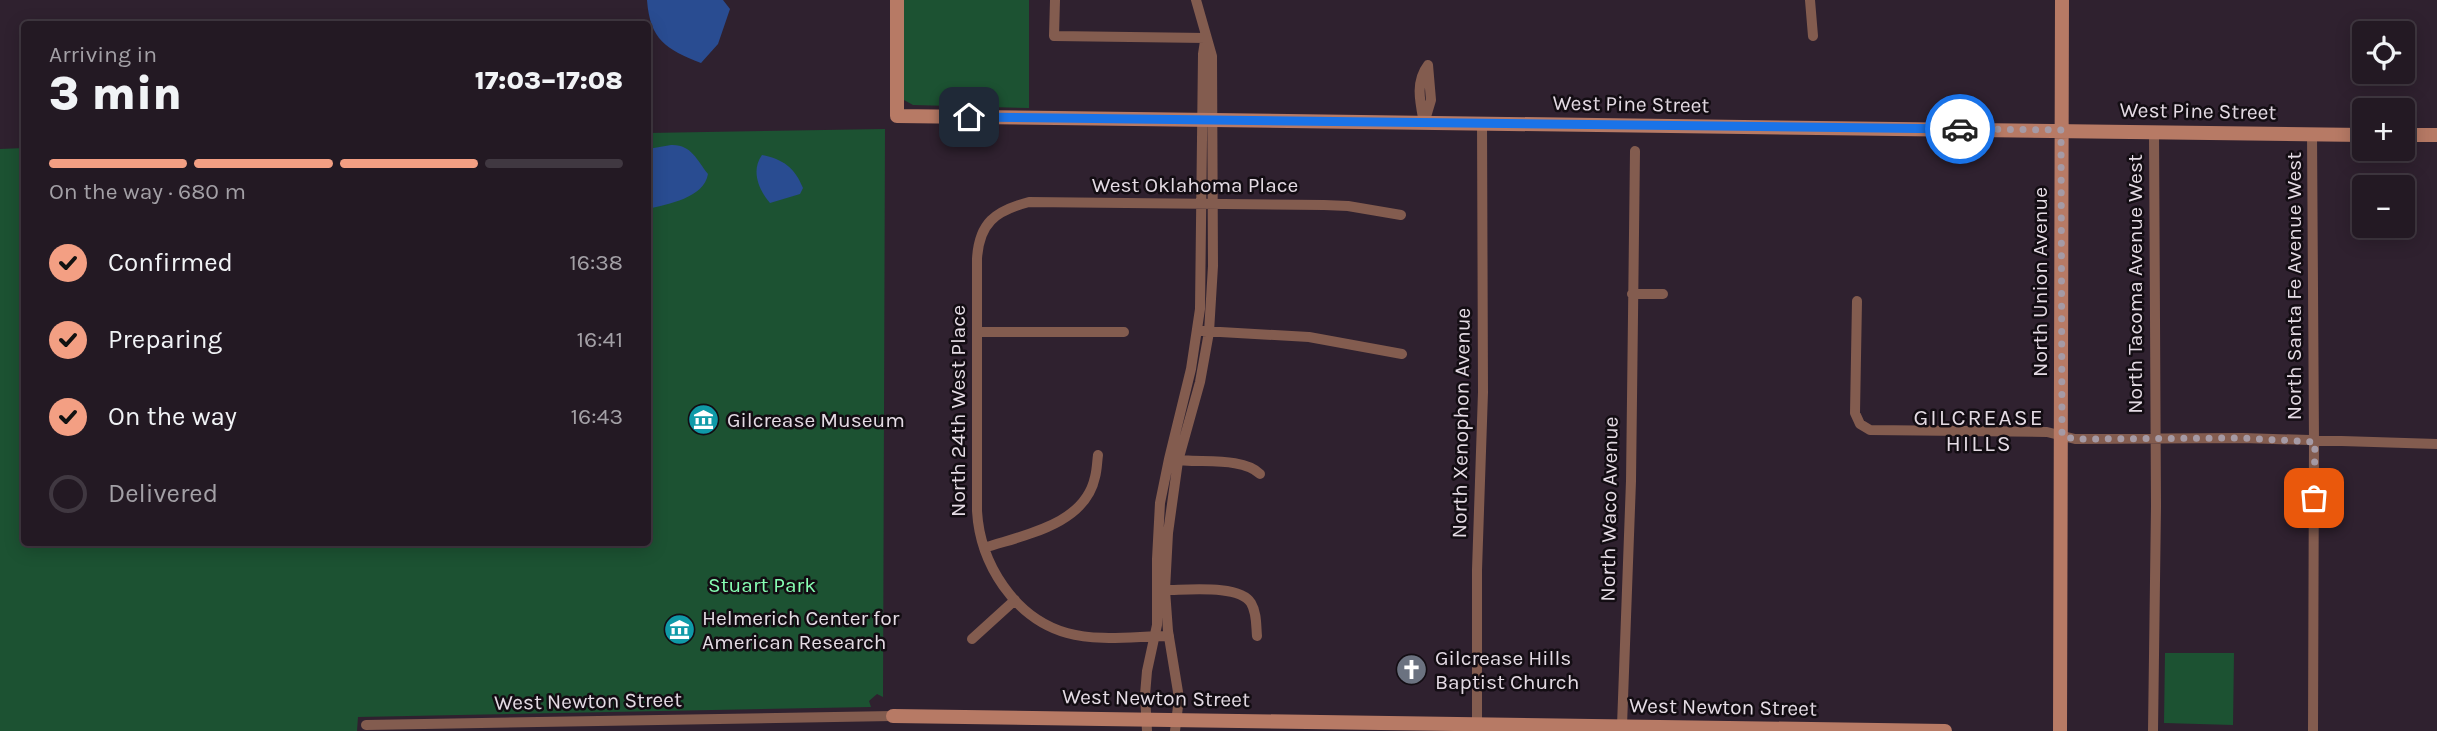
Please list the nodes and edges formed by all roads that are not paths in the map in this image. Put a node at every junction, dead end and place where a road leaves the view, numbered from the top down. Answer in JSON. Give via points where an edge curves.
{"nodes":[{"id":1,"x":897,"y":0,"type":"edge"},
{"id":2,"x":1055,"y":0,"type":"edge"},
{"id":3,"x":1196,"y":0,"type":"edge"},
{"id":4,"x":1810,"y":0,"type":"edge"},
{"id":5,"x":2062,"y":0,"type":"edge"},
{"id":6,"x":1813,"y":36,"type":"dead end"},
{"id":7,"x":1206,"y":38,"type":"junction"},
{"id":8,"x":1207,"y":119,"type":"junction"},
{"id":9,"x":1482,"y":122,"type":"junction"},
{"id":10,"x":2061,"y":130,"type":"junction"},
{"id":11,"x":2154,"y":132,"type":"junction"},
{"id":12,"x":2312,"y":134,"type":"junction"},
{"id":13,"x":2352,"y":135,"type":"edge"},
{"id":14,"x":2415,"y":135,"type":"edge"},
{"id":15,"x":2437,"y":135,"type":"edge"},
{"id":16,"x":1635,"y":151,"type":"dead end"},
{"id":17,"x":1207,"y":204,"type":"junction"},
{"id":18,"x":1401,"y":215,"type":"dead end"},
{"id":19,"x":991,"y":219,"type":"joint"},
{"id":20,"x":1632,"y":294,"type":"junction"},
{"id":21,"x":1663,"y":294,"type":"dead end"},
{"id":22,"x":1857,"y":301,"type":"dead end"},
{"id":23,"x":1204,"y":331,"type":"junction"},
{"id":24,"x":978,"y":332,"type":"junction"},
{"id":25,"x":1124,"y":332,"type":"dead end"},
{"id":26,"x":1402,"y":354,"type":"dead end"},
{"id":27,"x":2062,"y":436,"type":"junction"},
{"id":28,"x":2154,"y":438,"type":"junction"},
{"id":29,"x":2315,"y":442,"type":"junction"},
{"id":30,"x":2437,"y":444,"type":"edge"},
{"id":31,"x":1098,"y":455,"type":"dead end"},
{"id":32,"x":1173,"y":460,"type":"junction"},
{"id":33,"x":1260,"y":474,"type":"dead end"},
{"id":34,"x":984,"y":548,"type":"junction"},
{"id":35,"x":1161,"y":590,"type":"junction"},
{"id":36,"x":1015,"y":600,"type":"junction"},
{"id":37,"x":1155,"y":636,"type":"junction"},
{"id":38,"x":1169,"y":636,"type":"junction"},
{"id":39,"x":1257,"y":636,"type":"dead end"},
{"id":40,"x":972,"y":639,"type":"dead end"},
{"id":41,"x":893,"y":716,"type":"joint"},
{"id":42,"x":1477,"y":724,"type":"junction"},
{"id":43,"x":366,"y":725,"type":"dead end"},
{"id":44,"x":1147,"y":725,"type":"edge"},
{"id":45,"x":1176,"y":725,"type":"edge"},
{"id":46,"x":608,"y":726,"type":"edge"},
{"id":47,"x":1297,"y":726,"type":"edge"},
{"id":48,"x":1622,"y":726,"type":"junction"},
{"id":49,"x":1945,"y":731,"type":"edge"},
{"id":50,"x":2060,"y":731,"type":"edge"},
{"id":51,"x":2153,"y":731,"type":"edge"},
{"id":52,"x":2313,"y":731,"type":"edge"}],
"edges":[{"from":1,"to":8,"type":"street","name":"West Pine Street","via":[[897,116]]},
{"from":2,"to":7,"type":"street","via":[[1054,36]]},
{"from":3,"to":7,"type":"street"},
{"from":4,"to":6,"type":"street"},
{"from":5,"to":10,"type":"street","name":"North Union Avenue"},
{"from":7,"to":8,"type":"street","via":[[1212,55]]},
{"from":8,"to":9,"type":"street","name":"West Pine Street"},
{"from":8,"to":17,"type":"street"},
{"from":9,"to":10,"type":"street","name":"West Pine Street"},
{"from":9,"to":42,"type":"street","name":"North Xenophon Avenue"},
{"from":10,"to":11,"type":"street","name":"West Pine Street"},
{"from":10,"to":27,"type":"street","name":"North Union Avenue"},
{"from":11,"to":12,"type":"street","name":"West Pine Street"},
{"from":11,"to":28,"type":"street","name":"North Tacoma Avenue West"},
{"from":12,"to":13,"type":"street","name":"West Pine Street"},
{"from":12,"to":29,"type":"street","name":"North Santa Fe Avenue West"},
{"from":14,"to":15,"type":"street"},
{"from":16,"to":20,"type":"street","name":"North Waco Avenue"},
{"from":17,"to":18,"type":"street","name":"West Oklahoma Place","via":[[1348,206]]},
{"from":17,"to":19,"type":"street","name":"West Oklahoma Place","via":[[1029,202]]},
{"from":17,"to":23,"type":"street"},
{"from":19,"to":24,"type":"street","name":"North 24th West Place","via":[[977,248]]},
{"from":20,"to":21,"type":"street"},
{"from":20,"to":48,"type":"street","name":"North Waco Avenue"},
{"from":22,"to":27,"type":"street","via":[[1855,413],[1860,424],[1881,431],[2016,431]]},
{"from":23,"to":26,"type":"street","via":[[1309,337]]},
{"from":23,"to":32,"type":"street","via":[[1191,369]]},
{"from":24,"to":25,"type":"street"},
{"from":24,"to":34,"type":"street","name":"North 24th West Place","via":[[977,510]]},
{"from":27,"to":28,"type":"street"},
{"from":27,"to":50,"type":"street","name":"North Union Avenue"},
{"from":28,"to":29,"type":"street"},
{"from":28,"to":51,"type":"street","name":"North Tacoma Avenue West"},
{"from":29,"to":30,"type":"street"},
{"from":29,"to":52,"type":"street","name":"North Santa Fe Avenue West"},
{"from":31,"to":34,"type":"street","via":[[1095,479],[1075,511],[1046,527]]},
{"from":32,"to":33,"type":"street","via":[[1241,464]]},
{"from":32,"to":35,"type":"street","via":[[1158,521]]},
{"from":34,"to":36,"type":"street","name":"North 24th West Place"},
{"from":35,"to":37,"type":"street"},
{"from":35,"to":38,"type":"street"},
{"from":35,"to":39,"type":"street","via":[[1240,594],[1253,606]]},
{"from":36,"to":37,"type":"street","name":"North 24th West Place","via":[[1039,620],[1067,633]]},
{"from":36,"to":40,"type":"street"},
{"from":37,"to":38,"type":"street","name":"North 24th West Place"},
{"from":37,"to":44,"type":"street","via":[[1147,671]]},
{"from":38,"to":45,"type":"street","via":[[1179,698]]},
{"from":41,"to":44,"type":"street","name":"West Newton Street"},
{"from":41,"to":46,"type":"street","name":"West Newton Street"},
{"from":42,"to":47,"type":"street","name":"West Newton Street"},
{"from":42,"to":48,"type":"street","name":"West Newton Street"},
{"from":43,"to":46,"type":"street","name":"West Newton Street"},
{"from":44,"to":45,"type":"street","name":"West Newton Street"},
{"from":45,"to":47,"type":"street","name":"West Newton Street"},
{"from":48,"to":49,"type":"street","name":"West Newton Street"}]}
